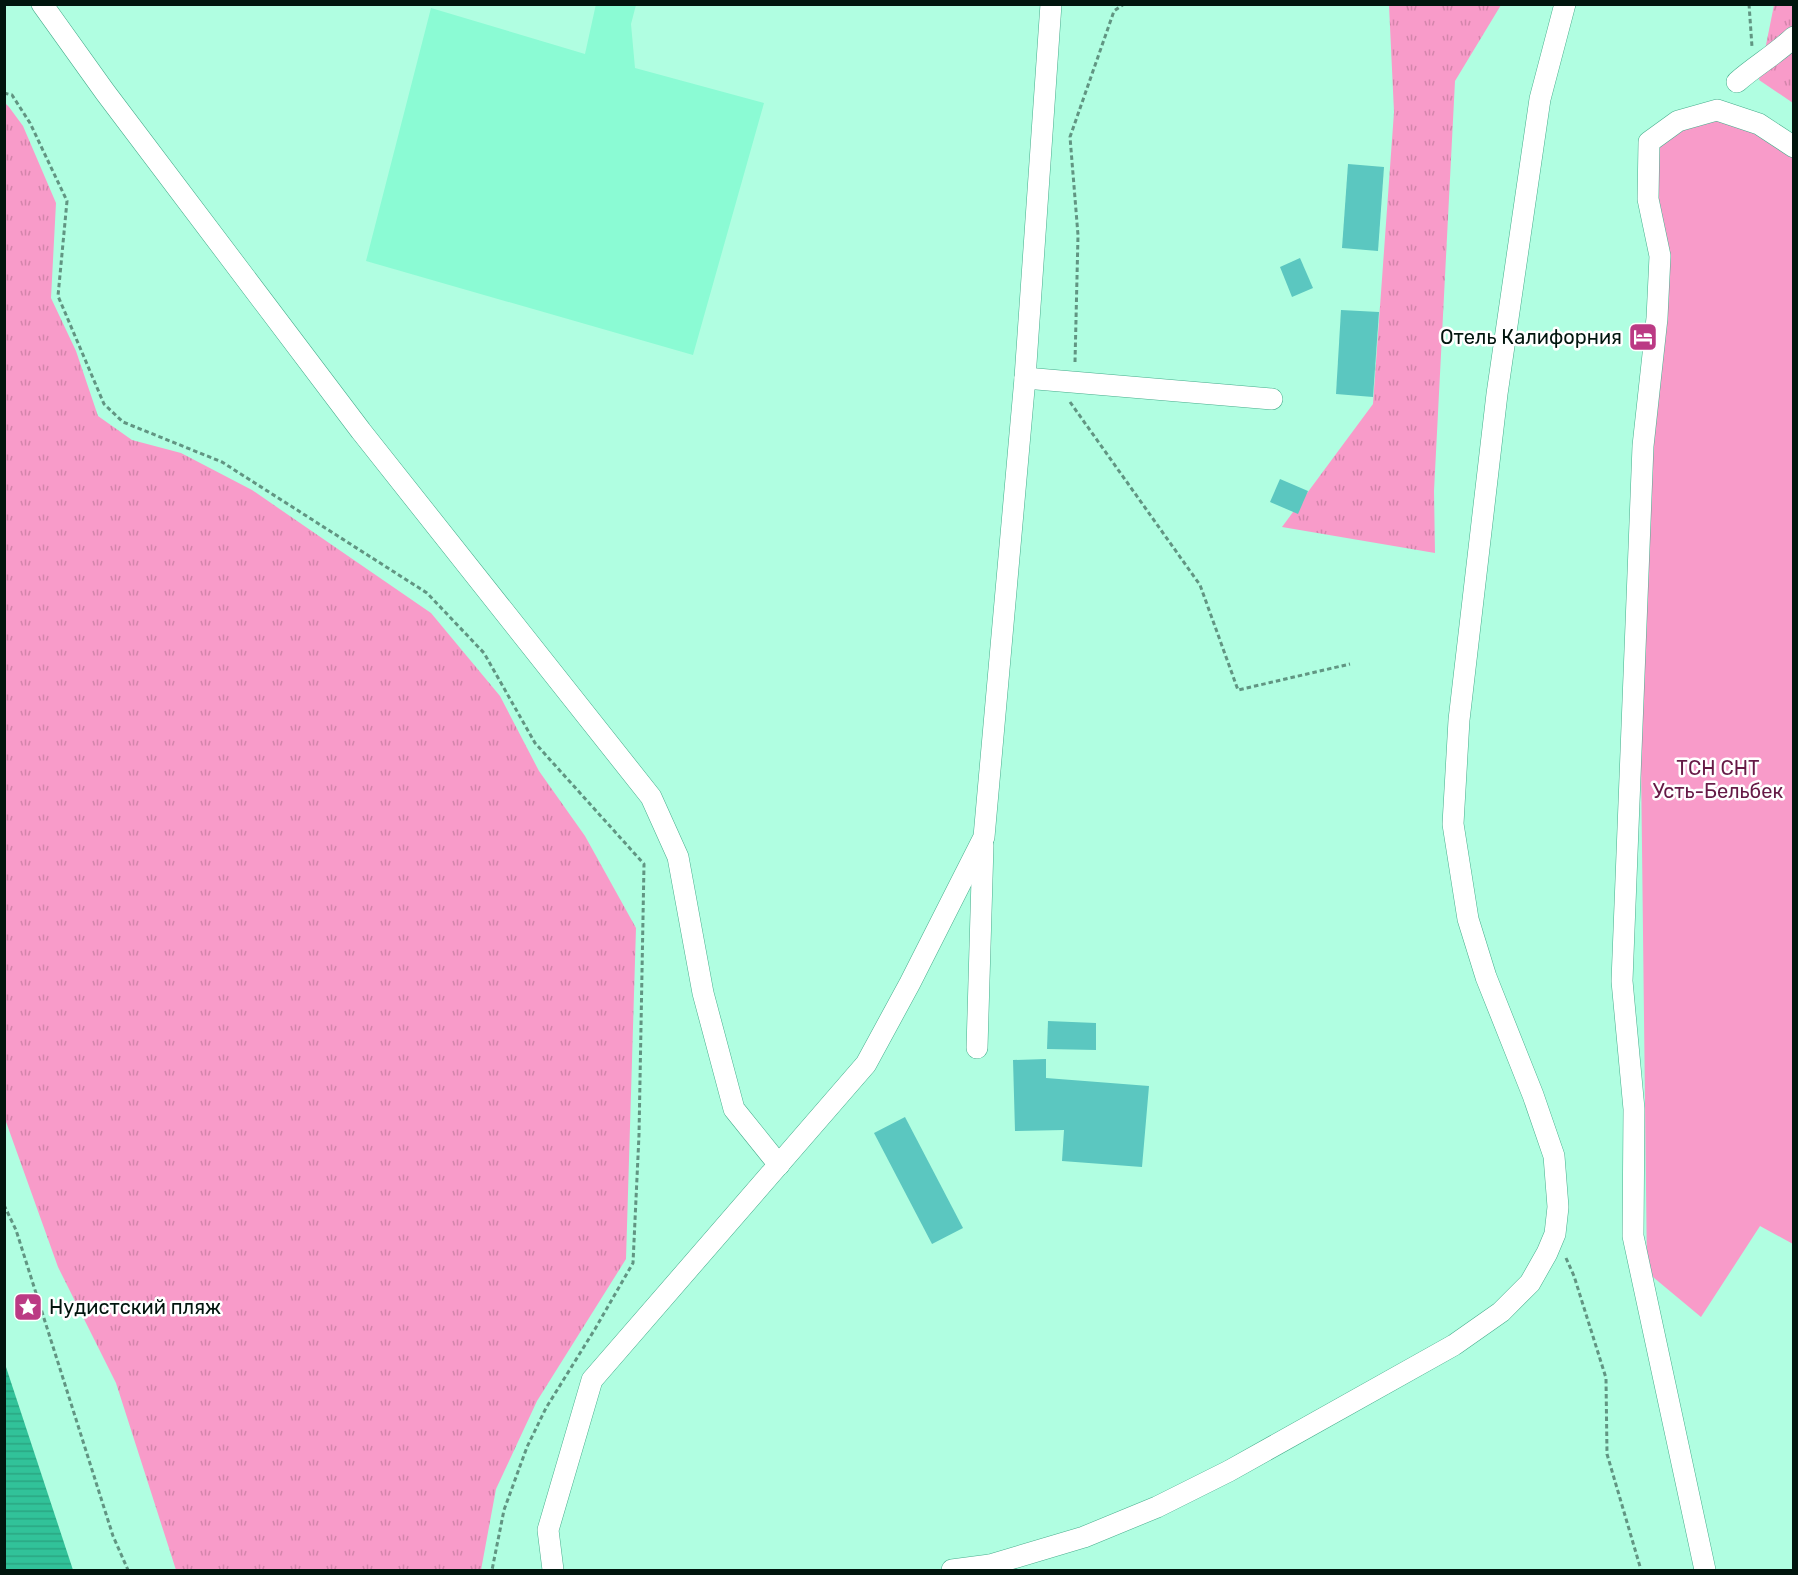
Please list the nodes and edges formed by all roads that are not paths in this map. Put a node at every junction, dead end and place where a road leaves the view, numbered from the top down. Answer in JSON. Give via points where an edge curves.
{"nodes":[{"id":1,"x":42,"y":4,"type":"edge"},
{"id":2,"x":1051,"y":4,"type":"edge"},
{"id":3,"x":1565,"y":4,"type":"edge"},
{"id":4,"x":1794,"y":37,"type":"edge"},
{"id":5,"x":1737,"y":82,"type":"dead end"},
{"id":6,"x":1794,"y":147,"type":"edge"},
{"id":7,"x":1025,"y":378,"type":"junction"},
{"id":8,"x":1272,"y":399,"type":"dead end"},
{"id":9,"x":984,"y":837,"type":"junction"},
{"id":10,"x":977,"y":1048,"type":"dead end"},
{"id":11,"x":779,"y":1164,"type":"junction"},
{"id":12,"x":553,"y":1570,"type":"edge"},
{"id":13,"x":952,"y":1570,"type":"edge"},
{"id":14,"x":1705,"y":1570,"type":"edge"}],
"edges":[{"from":1,"to":11,"type":"street","via":[[361,431],[651,797],[678,857],[703,993],[734,1109]]},
{"from":2,"to":7,"type":"street"},
{"from":3,"to":13,"type":"street","via":[[1540,99],[1497,394],[1459,720],[1453,824],[1468,919],[1554,1156],[1558,1208],[1555,1234],[1530,1283],[1501,1312],[1454,1345],[1229,1471],[1084,1537],[990,1565]]},
{"from":4,"to":5,"type":"street"},
{"from":6,"to":14,"type":"street","via":[[1759,124],[1718,110],[1678,121],[1649,142],[1648,199],[1660,256],[1643,446],[1622,981],[1634,1109],[1633,1236]]},
{"from":7,"to":8,"type":"street"},
{"from":7,"to":9,"type":"street"},
{"from":9,"to":10,"type":"street"},
{"from":9,"to":11,"type":"street","via":[[866,1064]]},
{"from":11,"to":12,"type":"street","via":[[592,1380],[548,1530]]}]}
